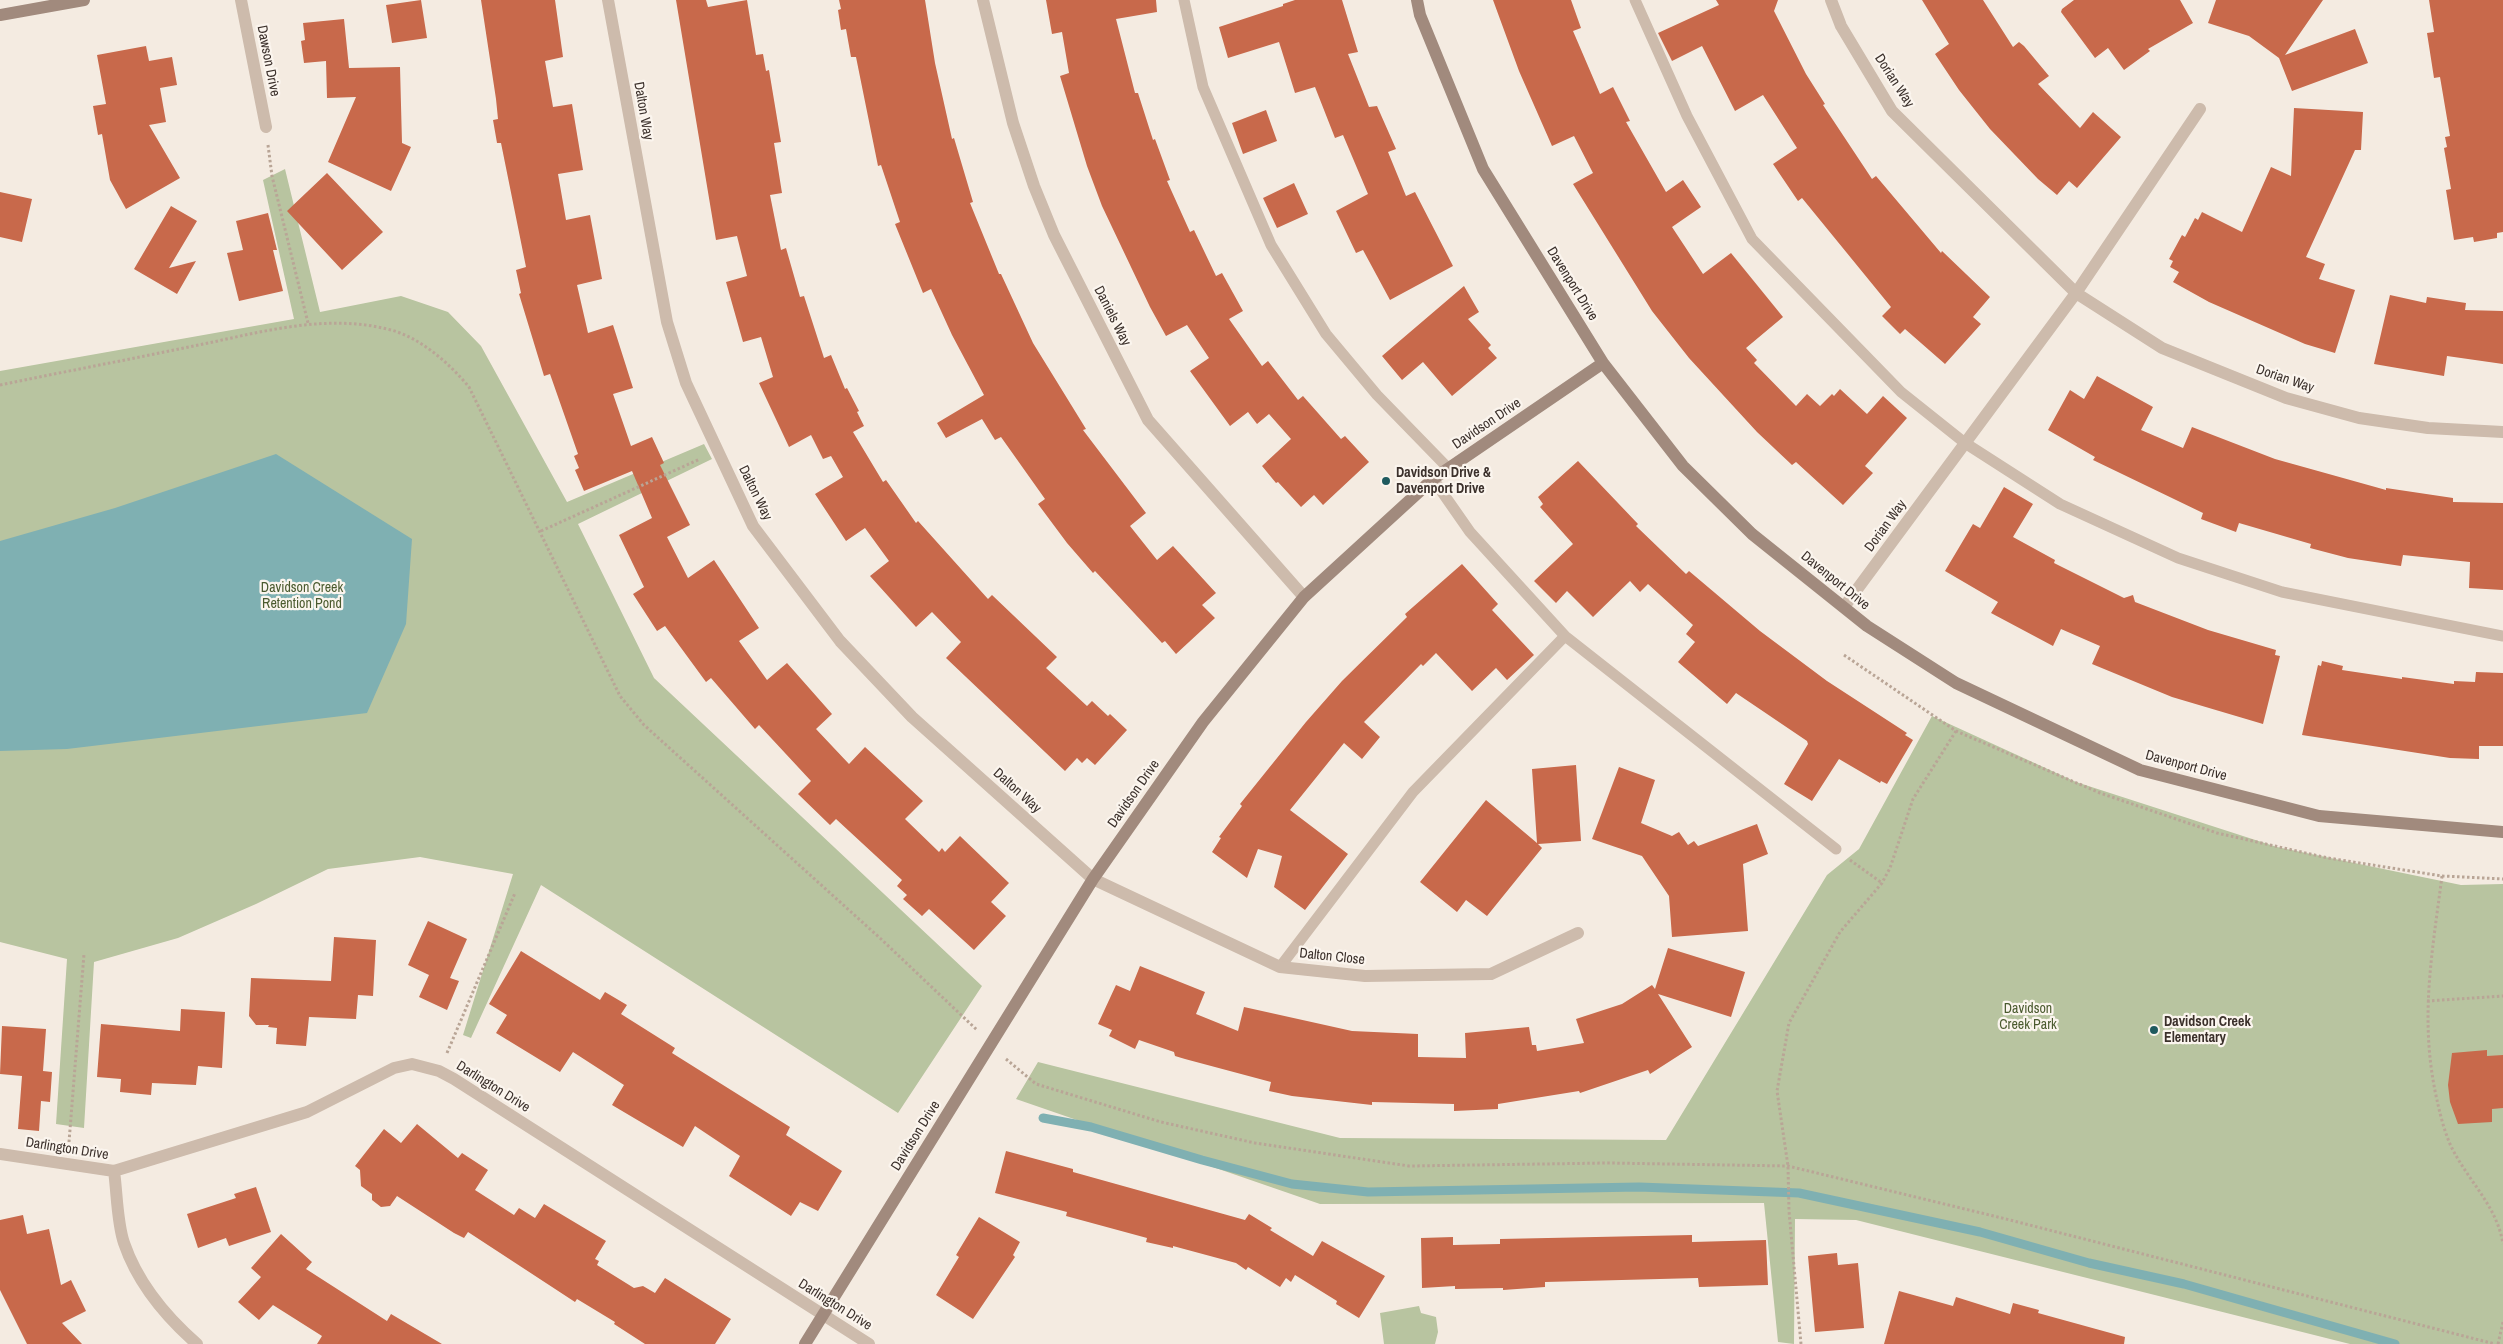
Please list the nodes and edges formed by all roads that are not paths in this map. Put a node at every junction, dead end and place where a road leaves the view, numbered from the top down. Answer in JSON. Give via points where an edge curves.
{"nodes":[{"id":1,"x":84,"y":0,"type":"edge"},
{"id":2,"x":241,"y":0,"type":"edge"},
{"id":3,"x":608,"y":0,"type":"edge"},
{"id":4,"x":983,"y":0,"type":"edge"},
{"id":5,"x":1184,"y":0,"type":"edge"},
{"id":6,"x":1417,"y":0,"type":"edge"},
{"id":7,"x":1635,"y":0,"type":"edge"},
{"id":8,"x":1831,"y":0,"type":"edge"},
{"id":9,"x":0,"y":15,"type":"edge"},
{"id":10,"x":2200,"y":109,"type":"dead end"},
{"id":11,"x":266,"y":127,"type":"road end"},
{"id":12,"x":2076,"y":293,"type":"junction"},
{"id":13,"x":1603,"y":363,"type":"junction"},
{"id":14,"x":2503,"y":432,"type":"edge"},
{"id":15,"x":1965,"y":444,"type":"junction"},
{"id":16,"x":1448,"y":468,"type":"junction"},
{"id":17,"x":1433,"y":479,"type":"junction"},
{"id":18,"x":1304,"y":597,"type":"junction"},
{"id":19,"x":1844,"y":607,"type":"junction"},
{"id":20,"x":1565,"y":636,"type":"junction"},
{"id":21,"x":2503,"y":636,"type":"edge"},
{"id":22,"x":2503,"y":832,"type":"edge"},
{"id":23,"x":1836,"y":849,"type":"road end"},
{"id":24,"x":1093,"y":879,"type":"junction"},
{"id":25,"x":1578,"y":933,"type":"dead end"},
{"id":26,"x":1280,"y":966,"type":"junction"},
{"id":27,"x":0,"y":1154,"type":"edge"},
{"id":28,"x":114,"y":1171,"type":"junction"},
{"id":29,"x":823,"y":1316,"type":"junction"},
{"id":30,"x":198,"y":1344,"type":"edge"},
{"id":31,"x":805,"y":1344,"type":"edge"},
{"id":32,"x":869,"y":1344,"type":"edge"}],
"edges":[{"from":1,"to":9,"type":"street"},
{"from":2,"to":11,"type":"street","name":"Dawson Drive"},
{"from":3,"to":24,"type":"street","name":"Dalton Way","via":[[667,322],[686,382],[753,526],[840,641],[912,717]]},
{"from":4,"to":18,"type":"street","name":"Daniels Way","via":[[1013,124],[1034,186],[1054,235],[1148,420]]},
{"from":5,"to":16,"type":"lane","via":[[1203,87],[1271,245],[1326,334],[1378,395]]},
{"from":6,"to":13,"type":"street","name":"Davenport Drive","via":[[1420,15],[1483,169]]},
{"from":7,"to":15,"type":"lane","via":[[1687,116],[1752,239],[1901,392]]},
{"from":8,"to":12,"type":"street","name":"Dorian Way","via":[[1841,26],[1892,111]]},
{"from":10,"to":12,"type":"street","name":"Dorian Way"},
{"from":12,"to":14,"type":"street","name":"Dorian Way","via":[[2162,348],[2286,398],[2359,418],[2428,428]]},
{"from":12,"to":15,"type":"street","name":"Dorian Way"},
{"from":13,"to":16,"type":"street","name":"Davidson Drive"},
{"from":13,"to":19,"type":"street","name":"Davenport Drive","via":[[1683,466],[1752,534]]},
{"from":15,"to":19,"type":"street","name":"Dorian Way"},
{"from":15,"to":21,"type":"lane","via":[[2060,504],[2178,558],[2282,592]]},
{"from":16,"to":17,"type":"street","name":"Davidson Drive"},
{"from":17,"to":18,"type":"street","name":"Davidson Drive"},
{"from":17,"to":20,"type":"lane","via":[[1470,532]]},
{"from":18,"to":24,"type":"street","name":"Davidson Drive","via":[[1203,722]]},
{"from":19,"to":22,"type":"street","name":"Davenport Drive","via":[[1892,644],[1956,683],[2140,770],[2320,816]]},
{"from":20,"to":23,"type":"lane"},
{"from":20,"to":26,"type":"lane","via":[[1413,792]]},
{"from":24,"to":26,"type":"street","name":"Dalton Close"},
{"from":24,"to":29,"type":"street","name":"Davidson Drive"},
{"from":25,"to":26,"type":"street","name":"Dalton Close","via":[[1491,974],[1365,976]]},
{"from":27,"to":28,"type":"street","name":"Darlington Drive"},
{"from":28,"to":29,"type":"street","name":"Darlington Drive","via":[[307,1112],[394,1068],[412,1064],[454,1079]]},
{"from":28,"to":30,"type":"street","via":[[123,1242],[141,1279],[169,1319]]},
{"from":29,"to":31,"type":"street","name":"Davidson Drive"},
{"from":29,"to":32,"type":"street","name":"Darlington Drive"}]}
